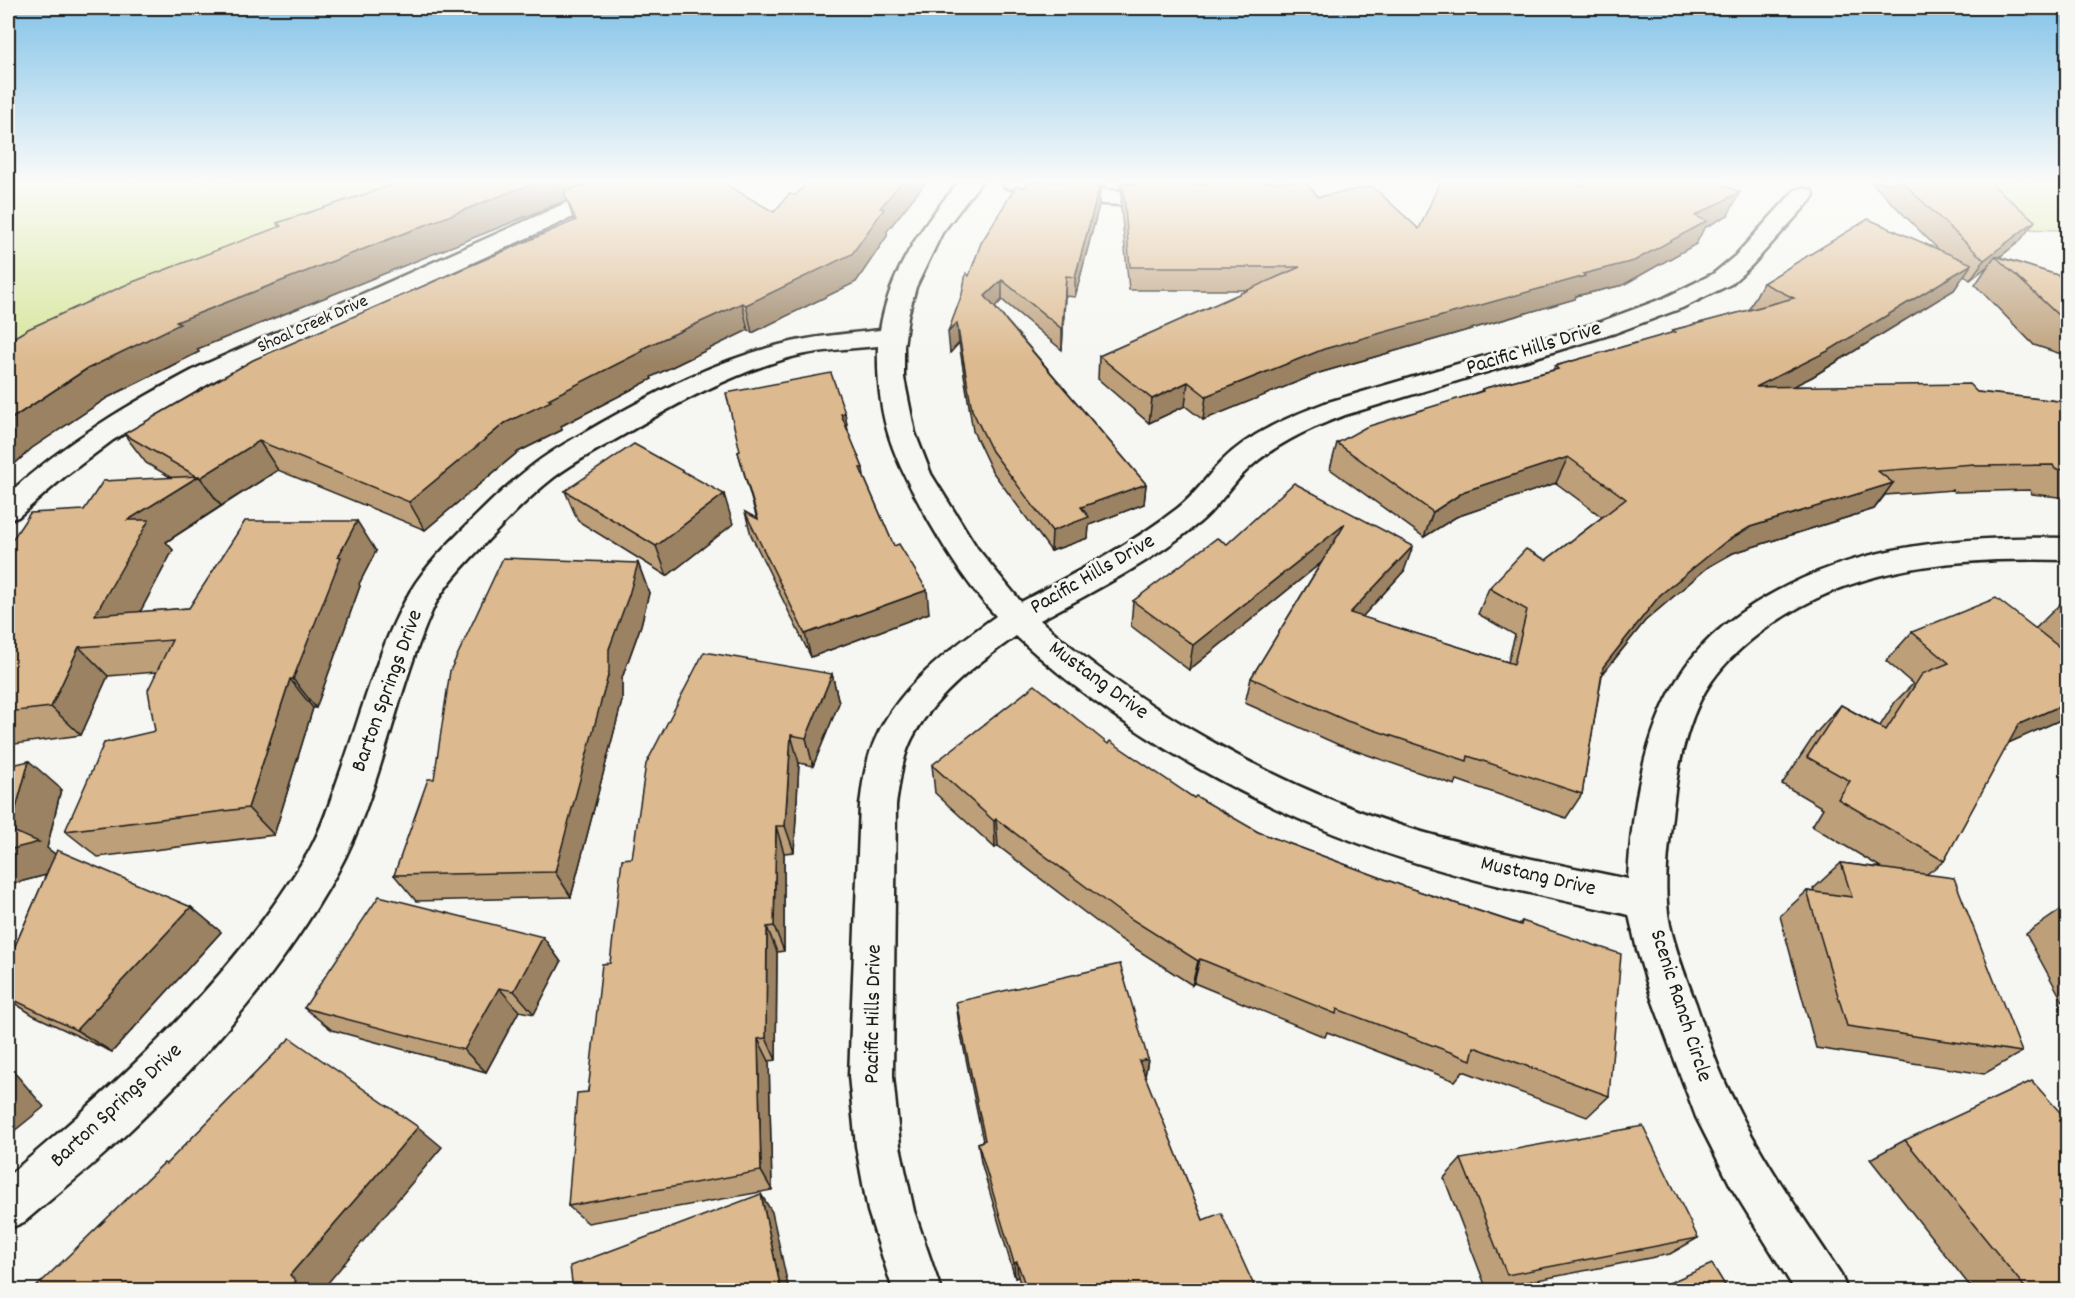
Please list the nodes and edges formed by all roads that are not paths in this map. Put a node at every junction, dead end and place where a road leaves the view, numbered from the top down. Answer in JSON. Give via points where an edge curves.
{"nodes":[{"id":1,"x":497,"y":243,"type":"edge"},
{"id":2,"x":924,"y":243,"type":"edge"},
{"id":3,"x":1760,"y":243,"type":"edge"},
{"id":4,"x":890,"y":337,"type":"junction"},
{"id":5,"x":8,"y":510,"type":"edge"},
{"id":6,"x":2067,"y":549,"type":"edge"},
{"id":7,"x":1017,"y":618,"type":"junction"},
{"id":8,"x":1647,"y":901,"type":"junction"},
{"id":9,"x":8,"y":1206,"type":"edge"},
{"id":10,"x":917,"y":1290,"type":"edge"},
{"id":11,"x":1823,"y":1290,"type":"edge"}],
"edges":[{"from":1,"to":5,"type":"street","name":"Shoal Creek Drive","via":[[159,398],[57,466]]},
{"from":2,"to":4,"type":"street","name":"Mustang Drive","via":[[909,270]]},
{"from":3,"to":7,"type":"street","name":"Pacific Hills Drive","via":[[1722,279],[1673,303],[1605,328],[1296,424],[1234,466],[1192,513],[1159,538],[1114,567]]},
{"from":4,"to":7,"type":"street","name":"Mustang Drive","via":[[889,373],[894,402],[913,467],[984,584]]},
{"from":4,"to":9,"type":"street","name":"Barton Springs Drive","via":[[785,351],[717,372],[584,445],[509,500],[448,563],[419,604],[341,821],[325,859],[290,916],[248,974],[184,1045],[107,1122]]},
{"from":6,"to":8,"type":"street","name":"Scenic Ranch Circle","via":[[1952,549],[1904,556],[1858,567],[1817,583],[1745,625],[1713,656],[1691,686],[1674,722],[1658,780]]},
{"from":7,"to":8,"type":"street","name":"Mustang Drive","via":[[1099,685],[1174,735],[1245,776],[1326,813],[1409,845]]},
{"from":7,"to":10,"type":"street","name":"Pacific Hills Drive","via":[[969,652],[924,694],[900,726],[885,762],[878,805],[871,1076],[878,1146],[891,1211]]},
{"from":8,"to":11,"type":"street","name":"Scenic Ranch Circle","via":[[1663,969],[1726,1133]]}]}
